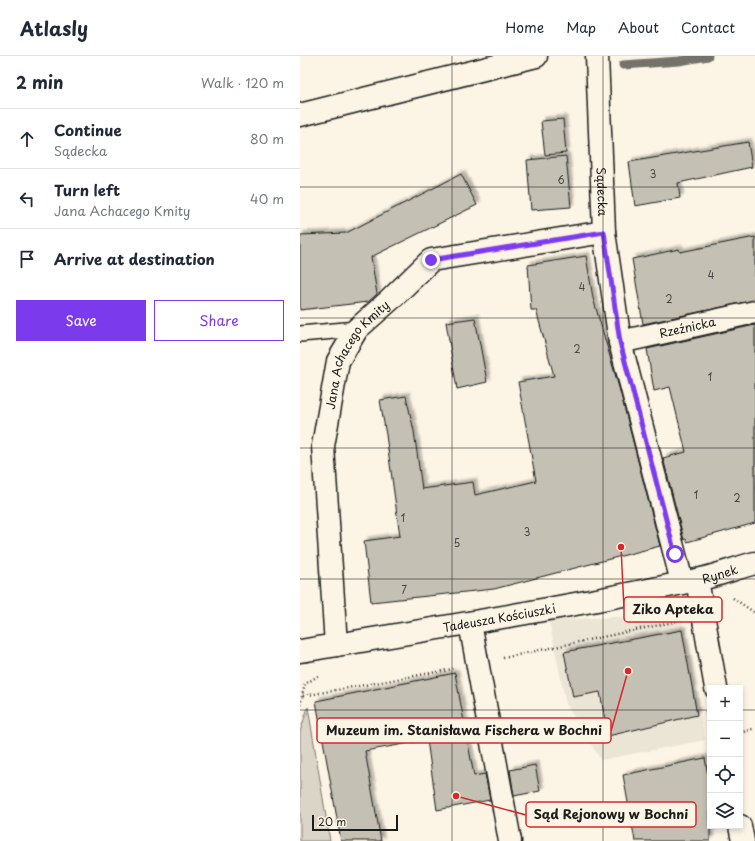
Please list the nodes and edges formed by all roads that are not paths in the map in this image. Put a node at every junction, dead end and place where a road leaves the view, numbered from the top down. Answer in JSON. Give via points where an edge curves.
{"nodes":[{"id":1,"x":536,"y":56,"type":"edge"},
{"id":2,"x":597,"y":56,"type":"edge"},
{"id":3,"x":300,"y":115,"type":"edge"},
{"id":4,"x":604,"y":232,"type":"junction"},
{"id":5,"x":755,"y":312,"type":"edge"},
{"id":6,"x":357,"y":329,"type":"junction"},
{"id":7,"x":300,"y":334,"type":"edge"},
{"id":8,"x":620,"y":342,"type":"junction"},
{"id":9,"x":755,"y":563,"type":"edge"},
{"id":10,"x":690,"y":581,"type":"junction"},
{"id":11,"x":470,"y":623,"type":"junction"},
{"id":12,"x":336,"y":645,"type":"junction"},
{"id":13,"x":300,"y":651,"type":"edge"},
{"id":14,"x":715,"y":685,"type":"edge"},
{"id":15,"x":741,"y":829,"type":"edge"},
{"id":16,"x":510,"y":841,"type":"edge"},
{"id":17,"x":743,"y":841,"type":"edge"}],
"edges":[{"from":1,"to":3,"type":"street"},
{"from":2,"to":4,"type":"street","name":"Sądecka"},
{"from":4,"to":6,"type":"street","name":"Jana Achacego Kmity","via":[[431,260]]},
{"from":4,"to":8,"type":"street","name":"Sądecka"},
{"from":5,"to":8,"type":"street","name":"Rzeźnicka"},
{"from":6,"to":7,"type":"lane"},
{"from":6,"to":12,"type":"street","name":"Jana Achacego Kmity","via":[[338,361],[323,446]]},
{"from":8,"to":10,"type":"street","name":"Sądecka"},
{"from":9,"to":10,"type":"street","name":"Rynek"},
{"from":10,"to":11,"type":"street","name":"Tadeusza Kościuszki"},
{"from":10,"to":14,"type":"street","name":"Rynek"},
{"from":11,"to":12,"type":"street","name":"Tadeusza Kościuszki"},
{"from":11,"to":16,"type":"street"},
{"from":12,"to":13,"type":"street","name":"Tadeusza Kościuszki"},
{"from":15,"to":17,"type":"street"}]}
